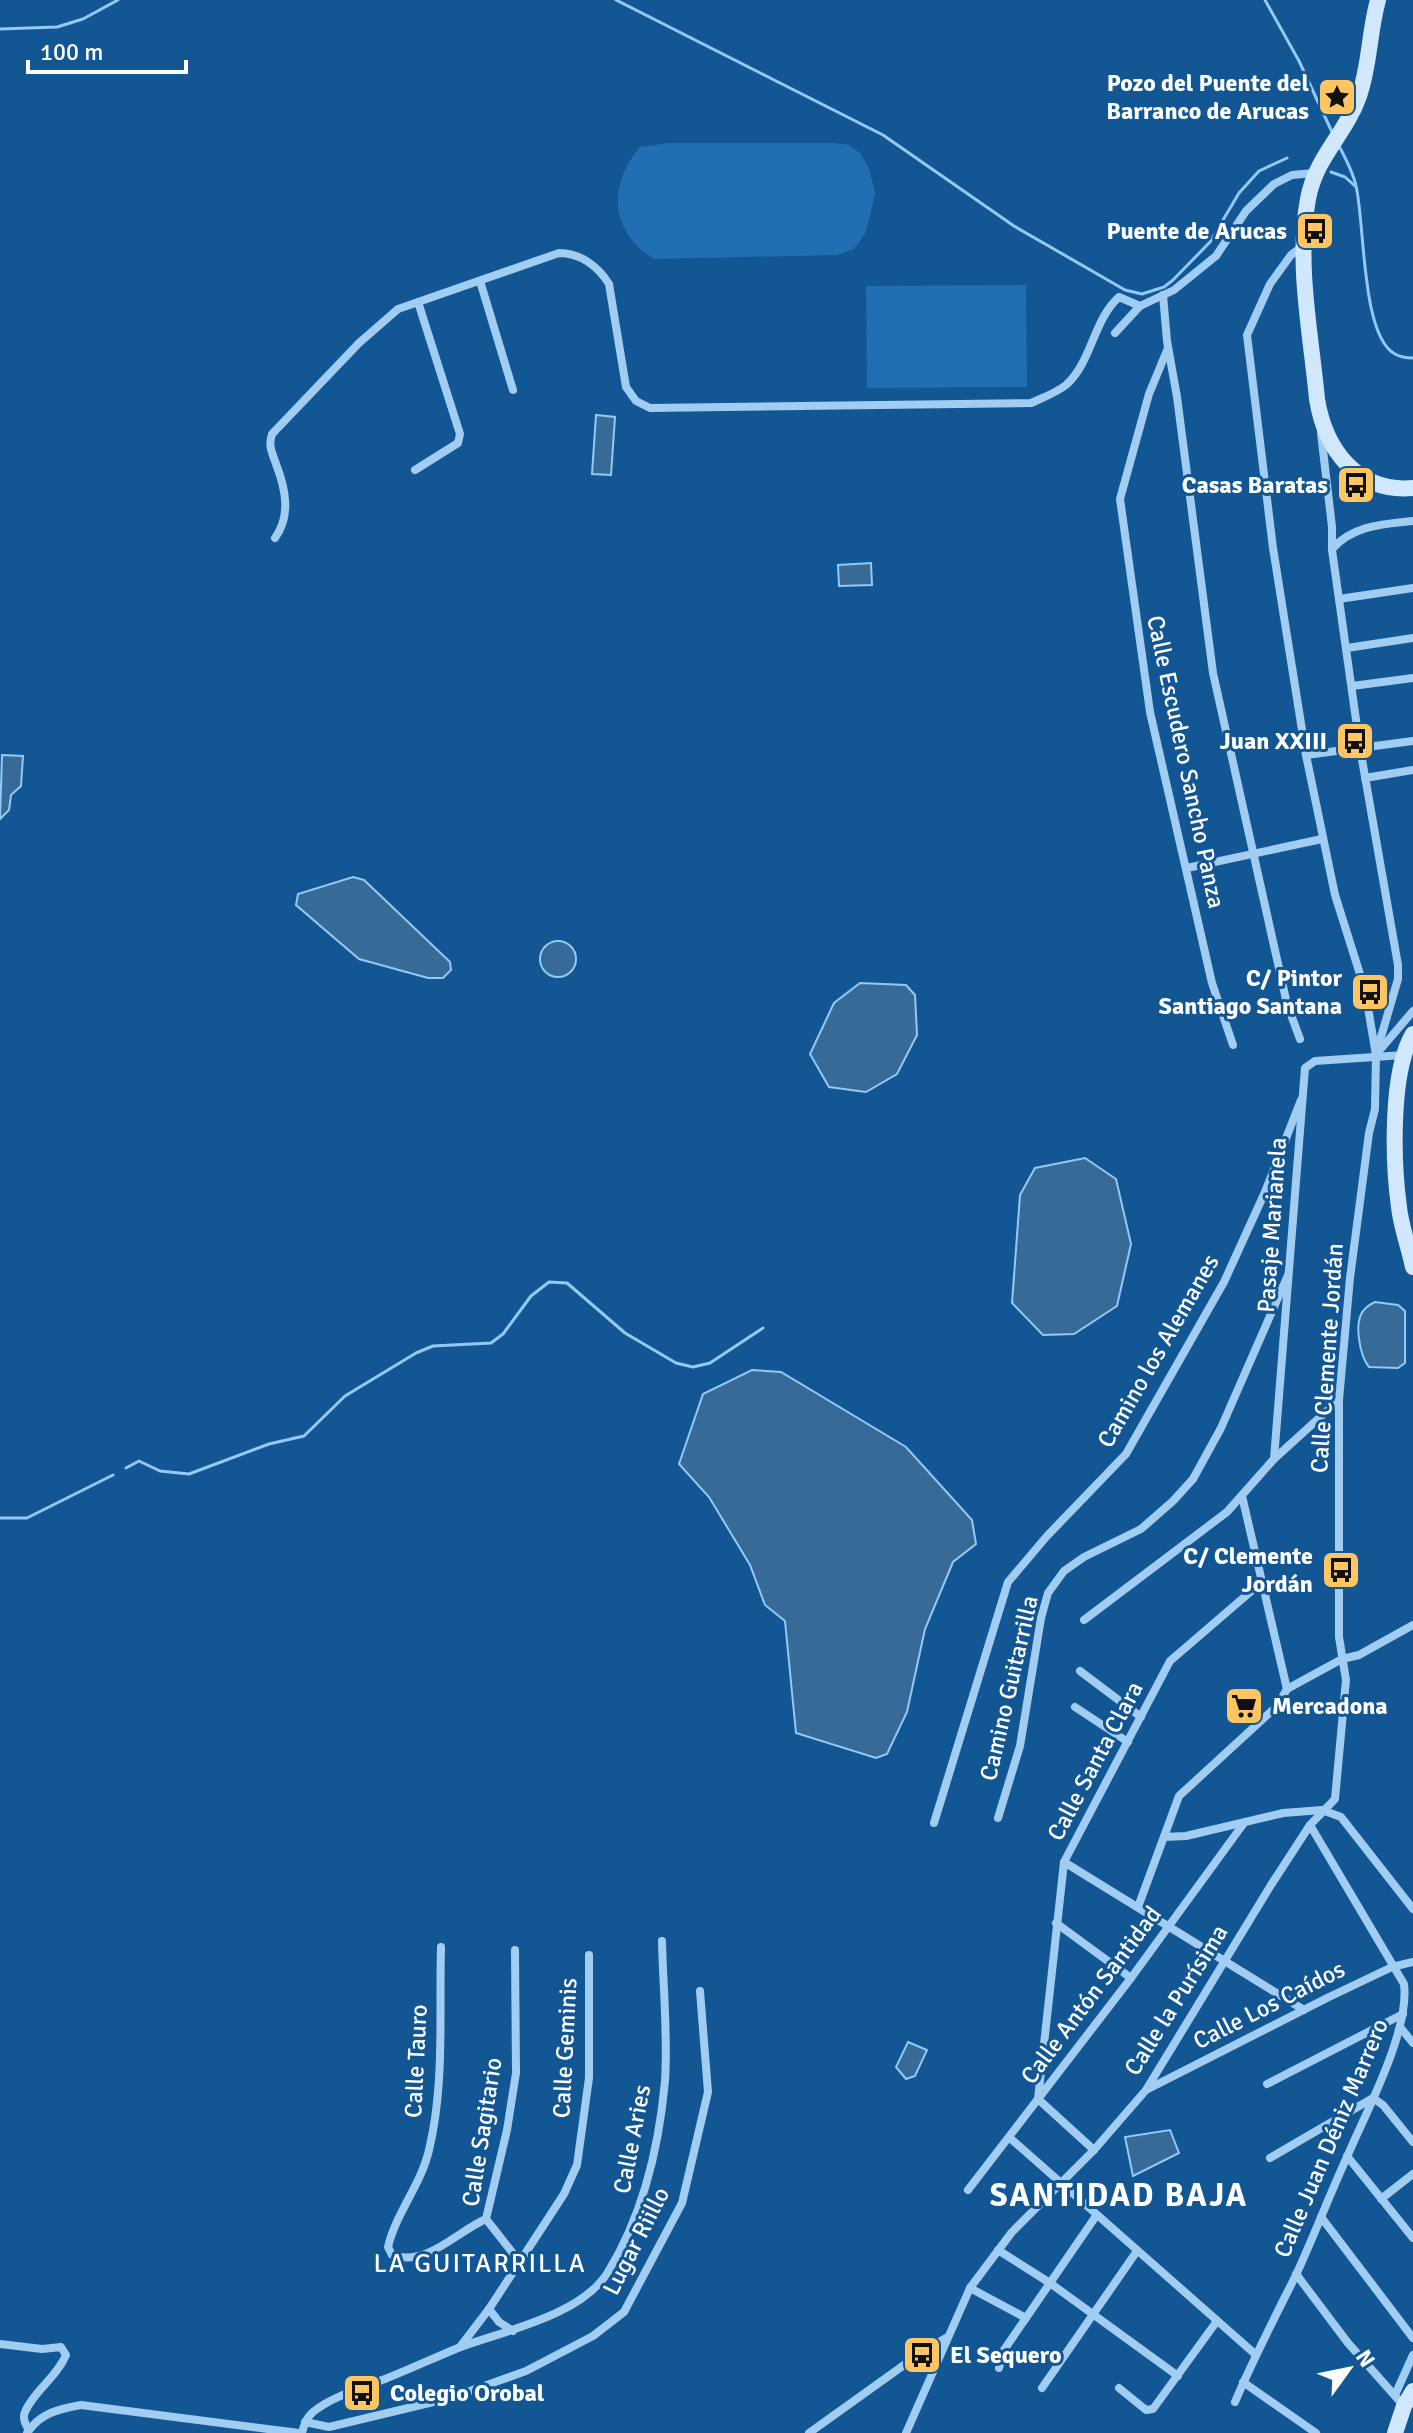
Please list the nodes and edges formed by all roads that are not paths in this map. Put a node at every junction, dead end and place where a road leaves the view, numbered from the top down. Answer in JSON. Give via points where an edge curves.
{"nodes":[{"id":1,"x":1375,"y":5,"type":"edge"},
{"id":2,"x":1317,"y":166,"type":"junction"},
{"id":3,"x":1303,"y":246,"type":"junction"},
{"id":4,"x":480,"y":281,"type":"junction"},
{"id":5,"x":1163,"y":295,"type":"junction"},
{"id":6,"x":418,"y":302,"type":"junction"},
{"id":7,"x":1140,"y":306,"type":"junction"},
{"id":8,"x":1115,"y":333,"type":"dead end"},
{"id":9,"x":1168,"y":347,"type":"junction"},
{"id":10,"x":513,"y":390,"type":"dead end"},
{"id":11,"x":1320,"y":418,"type":"junction"},
{"id":12,"x":415,"y":470,"type":"dead end"},
{"id":13,"x":1413,"y":488,"type":"edge"},
{"id":14,"x":1413,"y":521,"type":"edge"},
{"id":15,"x":275,"y":538,"type":"dead end"},
{"id":16,"x":1332,"y":550,"type":"junction"},
{"id":17,"x":1413,"y":588,"type":"edge"},
{"id":18,"x":1339,"y":599,"type":"junction"},
{"id":19,"x":1413,"y":638,"type":"edge"},
{"id":20,"x":1347,"y":648,"type":"junction"},
{"id":21,"x":1413,"y":678,"type":"edge"},
{"id":22,"x":1352,"y":686,"type":"junction"},
{"id":23,"x":1413,"y":741,"type":"edge"},
{"id":24,"x":1360,"y":748,"type":"junction"},
{"id":25,"x":1306,"y":755,"type":"junction"},
{"id":26,"x":1413,"y":770,"type":"edge"},
{"id":27,"x":1365,"y":778,"type":"junction"},
{"id":28,"x":1322,"y":839,"type":"junction"},
{"id":29,"x":1254,"y":854,"type":"junction"},
{"id":30,"x":1187,"y":868,"type":"junction"},
{"id":31,"x":1413,"y":1011,"type":"edge"},
{"id":32,"x":1413,"y":1034,"type":"edge"},
{"id":33,"x":1300,"y":1039,"type":"dead end"},
{"id":34,"x":1233,"y":1045,"type":"dead end"},
{"id":35,"x":1376,"y":1055,"type":"junction"},
{"id":36,"x":1405,"y":1055,"type":"junction"},
{"id":37,"x":1377,"y":1089,"type":"junction"},
{"id":38,"x":1398,"y":1089,"type":"junction"},
{"id":39,"x":1301,"y":1100,"type":"junction"},
{"id":40,"x":1375,"y":1109,"type":"junction"},
{"id":41,"x":1396,"y":1110,"type":"junction"},
{"id":42,"x":1413,"y":1267,"type":"edge"},
{"id":43,"x":1288,"y":1275,"type":"junction"},
{"id":44,"x":1339,"y":1400,"type":"junction"},
{"id":45,"x":1274,"y":1459,"type":"junction"},
{"id":46,"x":1242,"y":1496,"type":"junction"},
{"id":47,"x":1263,"y":1581,"type":"junction"},
{"id":48,"x":1084,"y":1620,"type":"dead end"},
{"id":49,"x":1413,"y":1625,"type":"edge"},
{"id":50,"x":1342,"y":1659,"type":"junction"},
{"id":51,"x":1080,"y":1671,"type":"dead end"},
{"id":52,"x":1287,"y":1689,"type":"junction"},
{"id":53,"x":1075,"y":1707,"type":"dead end"},
{"id":54,"x":1141,"y":1717,"type":"junction"},
{"id":55,"x":1128,"y":1742,"type":"junction"},
{"id":56,"x":1322,"y":1810,"type":"junction"},
{"id":57,"x":998,"y":1818,"type":"dead end"},
{"id":58,"x":934,"y":1823,"type":"dead end"},
{"id":59,"x":1244,"y":1823,"type":"junction"},
{"id":60,"x":1310,"y":1825,"type":"junction"},
{"id":61,"x":1164,"y":1837,"type":"junction"},
{"id":62,"x":1064,"y":1862,"type":"junction"},
{"id":63,"x":1138,"y":1907,"type":"junction"},
{"id":64,"x":1413,"y":1909,"type":"edge"},
{"id":65,"x":1056,"y":1923,"type":"junction"},
{"id":66,"x":1168,"y":1925,"type":"junction"},
{"id":67,"x":662,"y":1941,"type":"dead end"},
{"id":68,"x":441,"y":1947,"type":"dead end"},
{"id":69,"x":515,"y":1950,"type":"dead end"},
{"id":70,"x":589,"y":1955,"type":"dead end"},
{"id":71,"x":1224,"y":1960,"type":"junction"},
{"id":72,"x":1413,"y":1962,"type":"edge"},
{"id":73,"x":1392,"y":1967,"type":"junction"},
{"id":74,"x":1131,"y":1978,"type":"junction"},
{"id":75,"x":700,"y":1991,"type":"dead end"},
{"id":76,"x":1304,"y":2010,"type":"junction"},
{"id":77,"x":1403,"y":2014,"type":"junction"},
{"id":78,"x":1400,"y":2027,"type":"junction"},
{"id":79,"x":1413,"y":2043,"type":"edge"},
{"id":80,"x":1267,"y":2084,"type":"dead end"},
{"id":81,"x":1146,"y":2090,"type":"junction"},
{"id":82,"x":1373,"y":2098,"type":"junction"},
{"id":83,"x":1038,"y":2099,"type":"junction"},
{"id":84,"x":1010,"y":2138,"type":"junction"},
{"id":85,"x":1413,"y":2142,"type":"edge"},
{"id":86,"x":1094,"y":2150,"type":"junction"},
{"id":87,"x":1347,"y":2156,"type":"junction"},
{"id":88,"x":1270,"y":2158,"type":"dead end"},
{"id":89,"x":1413,"y":2174,"type":"edge"},
{"id":90,"x":1060,"y":2184,"type":"junction"},
{"id":91,"x":968,"y":2190,"type":"dead end"},
{"id":92,"x":1381,"y":2199,"type":"junction"},
{"id":93,"x":1096,"y":2216,"type":"junction"},
{"id":94,"x":1321,"y":2217,"type":"junction"},
{"id":95,"x":486,"y":2219,"type":"junction"},
{"id":96,"x":1413,"y":2238,"type":"edge"},
{"id":97,"x":998,"y":2250,"type":"junction"},
{"id":98,"x":1137,"y":2251,"type":"junction"},
{"id":99,"x":519,"y":2261,"type":"junction"},
{"id":100,"x":1296,"y":2274,"type":"junction"},
{"id":101,"x":1050,"y":2283,"type":"junction"},
{"id":102,"x":970,"y":2288,"type":"junction"},
{"id":103,"x":489,"y":2309,"type":"junction"},
{"id":104,"x":1093,"y":2314,"type":"junction"},
{"id":105,"x":1026,"y":2318,"type":"junction"},
{"id":106,"x":1217,"y":2321,"type":"junction"},
{"id":107,"x":513,"y":2331,"type":"junction"},
{"id":108,"x":947,"y":2338,"type":"junction"},
{"id":109,"x":1413,"y":2338,"type":"edge"},
{"id":110,"x":0,"y":2344,"type":"edge"},
{"id":111,"x":460,"y":2347,"type":"junction"},
{"id":112,"x":1255,"y":2354,"type":"junction"},
{"id":113,"x":1413,"y":2355,"type":"edge"},
{"id":114,"x":999,"y":2368,"type":"dead end"},
{"id":115,"x":1178,"y":2376,"type":"junction"},
{"id":116,"x":1243,"y":2382,"type":"junction"},
{"id":117,"x":1042,"y":2388,"type":"dead end"},
{"id":118,"x":1119,"y":2388,"type":"dead end"},
{"id":119,"x":1404,"y":2397,"type":"edge"},
{"id":120,"x":1235,"y":2402,"type":"dead end"},
{"id":121,"x":305,"y":2422,"type":"junction"},
{"id":122,"x":28,"y":2431,"type":"edge"},
{"id":123,"x":301,"y":2433,"type":"edge"},
{"id":124,"x":809,"y":2433,"type":"edge"},
{"id":125,"x":906,"y":2433,"type":"edge"},
{"id":126,"x":1316,"y":2433,"type":"edge"},
{"id":127,"x":1395,"y":2433,"type":"edge"}],
"edges":[{"from":1,"to":2,"type":"main road","via":[[1367,69],[1354,107]]},
{"from":2,"to":3,"type":"main road"},
{"from":2,"to":5,"type":"street","via":[[1274,184],[1246,211],[1216,256]]},
{"from":3,"to":11,"type":"main road"},
{"from":3,"to":25,"type":"street","name":"Calle Clemente Jordán","via":[[1270,284],[1247,335]]},
{"from":4,"to":6,"type":"street"},
{"from":4,"to":7,"type":"street","via":[[559,253],[574,253],[602,273],[609,284],[626,387],[650,408],[1031,403],[1066,385],[1119,297]]},
{"from":4,"to":10,"type":"street"},
{"from":5,"to":7,"type":"street"},
{"from":5,"to":9,"type":"street"},
{"from":6,"to":12,"type":"street","via":[[460,434],[449,451]]},
{"from":6,"to":15,"type":"street","via":[[398,309],[359,343],[272,434],[269,445],[287,511]]},
{"from":7,"to":8,"type":"street"},
{"from":9,"to":29,"type":"street","via":[[1213,673]]},
{"from":9,"to":30,"type":"street","name":"Calle Escudero Sancho Panza","via":[[1120,499],[1148,698]]},
{"from":11,"to":13,"type":"main road","via":[[1334,451],[1347,465],[1374,483]]},
{"from":11,"to":16,"type":"street"},
{"from":14,"to":16,"type":"street","via":[[1360,529]]},
{"from":16,"to":18,"type":"street"},
{"from":17,"to":18,"type":"street"},
{"from":18,"to":20,"type":"street"},
{"from":19,"to":20,"type":"street"},
{"from":20,"to":22,"type":"street"},
{"from":21,"to":22,"type":"street"},
{"from":22,"to":24,"type":"street"},
{"from":23,"to":24,"type":"street"},
{"from":24,"to":25,"type":"street"},
{"from":24,"to":27,"type":"street"},
{"from":25,"to":28,"type":"street","name":"Calle Clemente Jordán"},
{"from":26,"to":27,"type":"street"},
{"from":27,"to":35,"type":"street","via":[[1398,965]]},
{"from":28,"to":29,"type":"street"},
{"from":28,"to":35,"type":"street","name":"Calle Clemente Jordán","via":[[1365,990]]},
{"from":29,"to":30,"type":"street"},
{"from":29,"to":33,"type":"street","via":[[1287,1004]]},
{"from":30,"to":34,"type":"street","name":"Calle Escudero Sancho Panza","via":[[1212,983]]},
{"from":31,"to":35,"type":"street"},
{"from":32,"to":36,"type":"main road"},
{"from":35,"to":36,"type":"street","name":"Pasaje Marianela"},
{"from":35,"to":37,"type":"street","name":"Calle Clemente Jordán"},
{"from":35,"to":39,"type":"street","name":"Pasaje Marianela","via":[[1315,1061],[1305,1068]]},
{"from":36,"to":38,"type":"main road"},
{"from":37,"to":38,"type":"street"},
{"from":37,"to":40,"type":"street","name":"Calle Clemente Jordán"},
{"from":38,"to":41,"type":"main road"},
{"from":39,"to":43,"type":"street","name":"Pasaje Marianela"},
{"from":39,"to":58,"type":"street","name":"Camino los Alemanes","via":[[1224,1282],[1126,1454],[1008,1582]]},
{"from":40,"to":41,"type":"street"},
{"from":40,"to":44,"type":"street","name":"Calle Clemente Jordán","via":[[1350,1278]]},
{"from":41,"to":42,"type":"main road","via":[[1395,1174]]},
{"from":43,"to":45,"type":"street","name":"Pasaje Marianela"},
{"from":43,"to":57,"type":"street","name":"Camino Guitarrilla","via":[[1193,1479],[1141,1529],[1064,1571],[1048,1593],[1020,1746]]},
{"from":44,"to":45,"type":"street"},
{"from":44,"to":50,"type":"street","name":"Calle Clemente Jordán"},
{"from":45,"to":46,"type":"street"},
{"from":46,"to":47,"type":"street"},
{"from":46,"to":48,"type":"street"},
{"from":47,"to":52,"type":"street"},
{"from":47,"to":54,"type":"street","name":"Calle Santa Clara","via":[[1170,1661]]},
{"from":49,"to":50,"type":"street"},
{"from":50,"to":52,"type":"street"},
{"from":50,"to":56,"type":"street","via":[[1346,1680],[1335,1799]]},
{"from":51,"to":54,"type":"street"},
{"from":52,"to":61,"type":"street","via":[[1277,1706],[1179,1796]]},
{"from":53,"to":55,"type":"street"},
{"from":54,"to":55,"type":"street","name":"Calle Santa Clara"},
{"from":55,"to":62,"type":"street","name":"Calle Santa Clara"},
{"from":56,"to":59,"type":"street"},
{"from":56,"to":60,"type":"street"},
{"from":56,"to":64,"type":"street","via":[[1341,1817]]},
{"from":59,"to":61,"type":"street"},
{"from":59,"to":66,"type":"street","name":"Calle Antón Santidad"},
{"from":60,"to":71,"type":"street","name":"Calle la Purísima"},
{"from":60,"to":73,"type":"street","name":"Calle Juan Déniz Marrero"},
{"from":61,"to":63,"type":"street"},
{"from":62,"to":63,"type":"street"},
{"from":62,"to":65,"type":"street","name":"Calle Santa Clara"},
{"from":63,"to":66,"type":"street"},
{"from":65,"to":74,"type":"street"},
{"from":65,"to":83,"type":"street","name":"Calle Santa Clara"},
{"from":66,"to":71,"type":"street"},
{"from":66,"to":74,"type":"street","name":"Calle Antón Santidad"},
{"from":67,"to":107,"type":"street","name":"Calle Aries","via":[[665,2080],[647,2186],[598,2285]]},
{"from":68,"to":95,"type":"street","name":"Calle Tauro","via":[[440,2079],[429,2152],[388,2247],[403,2259],[434,2251]]},
{"from":69,"to":95,"type":"street","name":"Calle Sagitario","via":[[516,2073]]},
{"from":70,"to":99,"type":"street","name":"Calle Geminis","via":[[589,2078],[577,2165]]},
{"from":71,"to":76,"type":"street"},
{"from":71,"to":81,"type":"street","name":"Calle la Purísima"},
{"from":72,"to":73,"type":"street","name":"Calle Los Caídos"},
{"from":73,"to":76,"type":"street","name":"Calle Los Caídos"},
{"from":73,"to":77,"type":"street","name":"Calle Juan Déniz Marrero","via":[[1404,1984]]},
{"from":74,"to":83,"type":"street","name":"Calle Antón Santidad"},
{"from":75,"to":121,"type":"street","name":"Lugar Riillo","via":[[708,2092],[682,2203],[624,2312],[593,2336],[526,2371],[450,2398],[329,2427]]},
{"from":76,"to":81,"type":"street","name":"Calle Los Caídos"},
{"from":77,"to":78,"type":"street","name":"Calle Juan Déniz Marrero"},
{"from":77,"to":80,"type":"street"},
{"from":78,"to":79,"type":"street"},
{"from":78,"to":82,"type":"street","name":"Calle Juan Déniz Marrero"},
{"from":81,"to":86,"type":"street","name":"Calle la Purísima"},
{"from":82,"to":85,"type":"street"},
{"from":82,"to":87,"type":"street","name":"Calle Juan Déniz Marrero"},
{"from":82,"to":88,"type":"street"},
{"from":83,"to":84,"type":"street","name":"Calle Antón Santidad"},
{"from":83,"to":86,"type":"street"},
{"from":84,"to":90,"type":"street"},
{"from":84,"to":91,"type":"street","name":"Calle Antón Santidad"},
{"from":86,"to":90,"type":"street","name":"Calle la Purísima"},
{"from":87,"to":92,"type":"street"},
{"from":87,"to":94,"type":"street","name":"Calle Juan Déniz Marrero"},
{"from":89,"to":92,"type":"street"},
{"from":90,"to":93,"type":"street"},
{"from":90,"to":97,"type":"street","name":"Calle la Purísima"},
{"from":92,"to":96,"type":"street"},
{"from":93,"to":98,"type":"street"},
{"from":93,"to":101,"type":"street"},
{"from":94,"to":100,"type":"street","name":"Calle Juan Déniz Marrero"},
{"from":94,"to":109,"type":"street"},
{"from":95,"to":99,"type":"street","name":"Calle Sagitario"},
{"from":97,"to":101,"type":"street"},
{"from":97,"to":102,"type":"street","name":"Calle la Purísima"},
{"from":98,"to":104,"type":"street"},
{"from":98,"to":106,"type":"street"},
{"from":99,"to":103,"type":"street","name":"Calle Geminis"},
{"from":100,"to":112,"type":"street","name":"Calle Juan Déniz Marrero"},
{"from":100,"to":119,"type":"street","via":[[1348,2343]]},
{"from":101,"to":104,"type":"street"},
{"from":101,"to":105,"type":"street"},
{"from":102,"to":105,"type":"street"},
{"from":102,"to":108,"type":"street","name":"Calle la Purísima"},
{"from":103,"to":107,"type":"street"},
{"from":103,"to":111,"type":"street","name":"Calle Geminis"},
{"from":104,"to":115,"type":"street"},
{"from":104,"to":117,"type":"street"},
{"from":105,"to":114,"type":"street","via":[[1004,2350]]},
{"from":106,"to":112,"type":"street"},
{"from":106,"to":115,"type":"street"},
{"from":107,"to":111,"type":"street","name":"Calle Aries"},
{"from":108,"to":124,"type":"street"},
{"from":108,"to":125,"type":"street","name":"Calle la Purísima"},
{"from":110,"to":122,"type":"street","via":[[61,2347],[66,2355],[25,2412]]},
{"from":111,"to":121,"type":"street","name":"Calle Aries","via":[[341,2397]]},
{"from":112,"to":116,"type":"street","name":"Calle Juan Déniz Marrero"},
{"from":113,"to":119,"type":"street"},
{"from":115,"to":118,"type":"street","via":[[1153,2409],[1146,2410]]},
{"from":116,"to":120,"type":"street","name":"Calle Juan Déniz Marrero"},
{"from":116,"to":126,"type":"street"},
{"from":119,"to":127,"type":"main road"},
{"from":121,"to":123,"type":"street"},
{"from":122,"to":123,"type":"street","via":[[40,2418],[81,2405]]}]}
